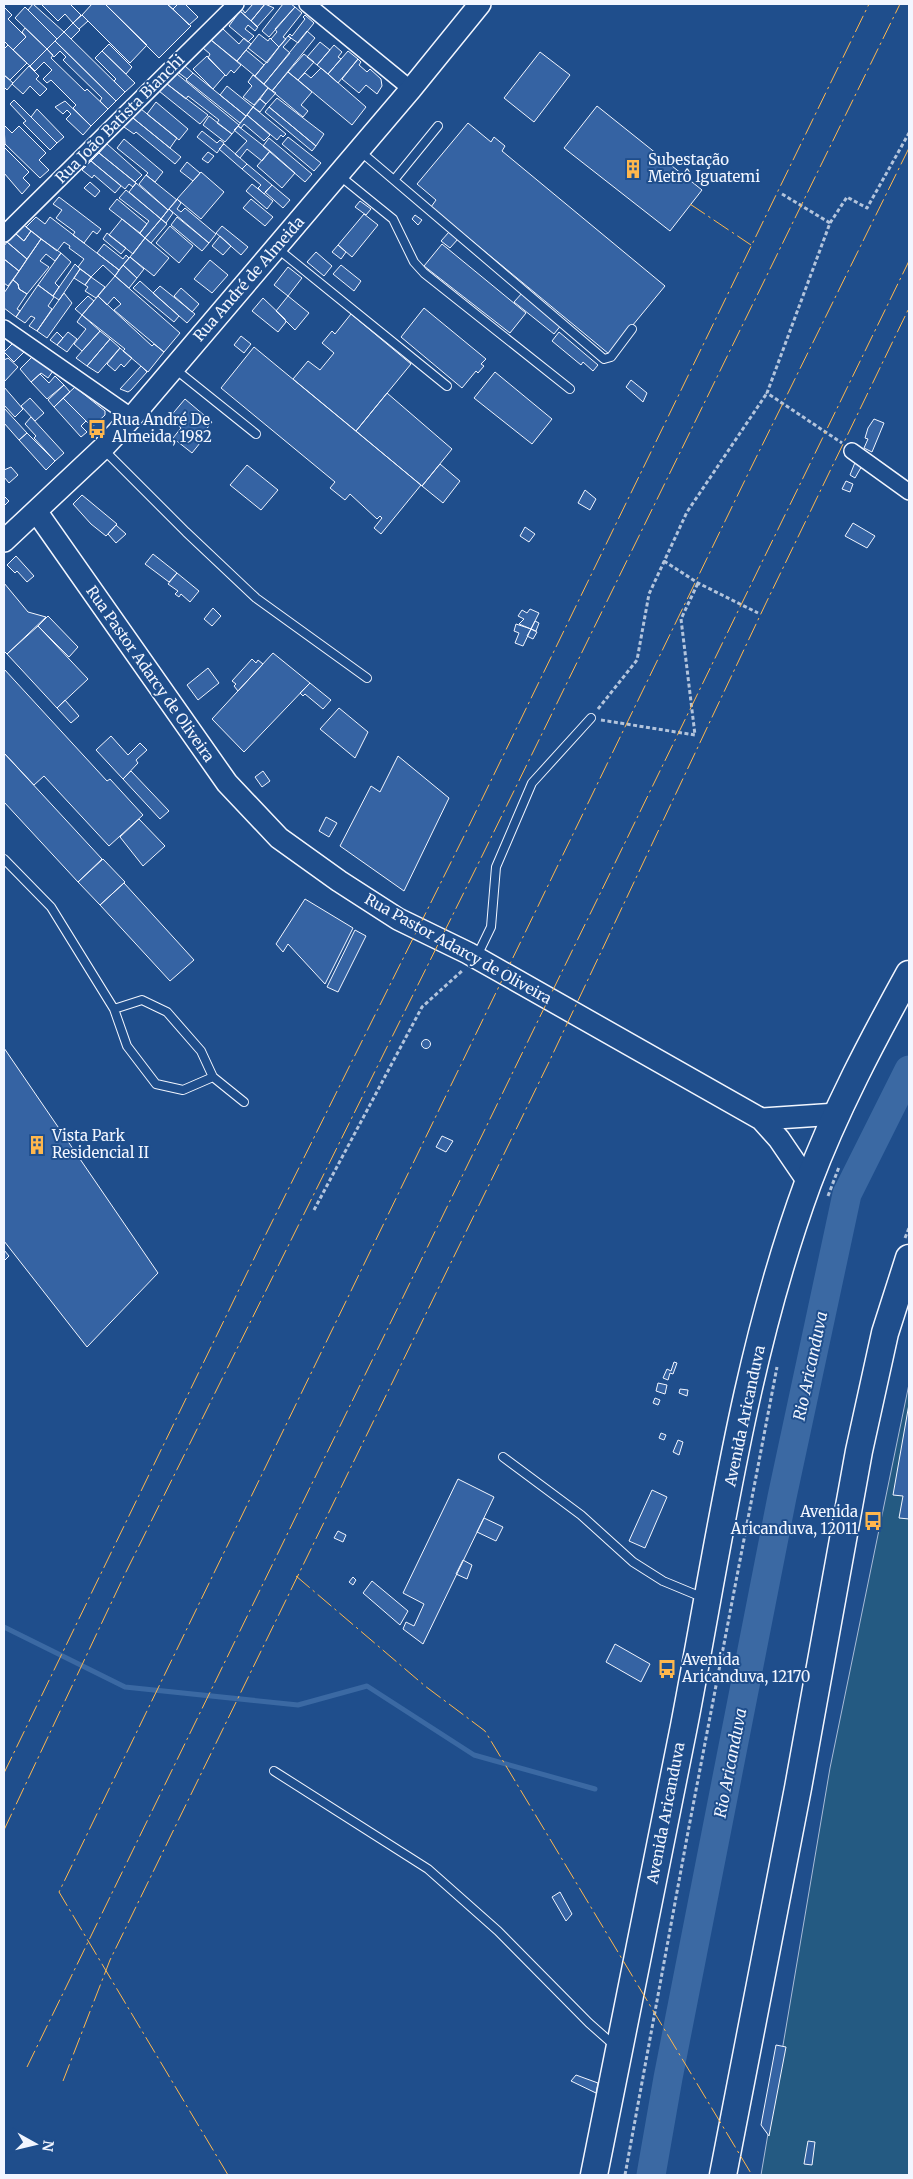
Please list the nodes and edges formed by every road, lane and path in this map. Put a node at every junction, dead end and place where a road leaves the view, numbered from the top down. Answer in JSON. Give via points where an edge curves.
{"nodes":[{"id":1,"x":236,"y":4,"type":"edge"},
{"id":2,"x":308,"y":4,"type":"edge"},
{"id":3,"x":480,"y":4,"type":"edge"},
{"id":4,"x":411,"y":89,"type":"junction"},
{"id":5,"x":438,"y":126,"type":"dead end"},
{"id":6,"x":909,"y":133,"type":"edge"},
{"id":7,"x":359,"y":150,"type":"junction"},
{"id":8,"x":339,"y":175,"type":"junction"},
{"id":9,"x":394,"y":180,"type":"junction"},
{"id":10,"x":782,"y":194,"type":"dead end"},
{"id":11,"x":830,"y":223,"type":"junction"},
{"id":12,"x":4,"y":234,"type":"edge"},
{"id":13,"x":276,"y":247,"type":"junction"},
{"id":14,"x":4,"y":328,"type":"edge"},
{"id":15,"x":632,"y":330,"type":"dead end"},
{"id":16,"x":174,"y":368,"type":"junction"},
{"id":17,"x":447,"y":386,"type":"dead end"},
{"id":18,"x":570,"y":389,"type":"dead end"},
{"id":19,"x":767,"y":393,"type":"junction"},
{"id":20,"x":132,"y":417,"type":"junction"},
{"id":21,"x":256,"y":434,"type":"dead end"},
{"id":22,"x":102,"y":449,"type":"junction"},
{"id":23,"x":852,"y":451,"type":"joint"},
{"id":24,"x":909,"y":492,"type":"edge"},
{"id":25,"x":36,"y":511,"type":"junction"},
{"id":26,"x":4,"y":541,"type":"edge"},
{"id":27,"x":664,"y":561,"type":"junction"},
{"id":28,"x":698,"y":583,"type":"junction"},
{"id":29,"x":758,"y":613,"type":"dead end"},
{"id":30,"x":367,"y":678,"type":"dead end"},
{"id":31,"x":591,"y":718,"type":"junction"},
{"id":32,"x":4,"y":858,"type":"edge"},
{"id":33,"x":476,"y":958,"type":"junction"},
{"id":34,"x":909,"y":974,"type":"edge"},
{"id":35,"x":114,"y":1009,"type":"junction"},
{"id":36,"x":213,"y":1077,"type":"junction"},
{"id":37,"x":244,"y":1102,"type":"dead end"},
{"id":38,"x":837,"y":1114,"type":"junction"},
{"id":39,"x":762,"y":1119,"type":"junction"},
{"id":40,"x":840,"y":1164,"type":"dead end"},
{"id":41,"x":818,"y":1190,"type":"junction"},
{"id":42,"x":314,"y":1210,"type":"dead end"},
{"id":43,"x":909,"y":1258,"type":"edge"},
{"id":44,"x":778,"y":1362,"type":"dead end"},
{"id":45,"x":503,"y":1457,"type":"dead end"},
{"id":46,"x":708,"y":1600,"type":"junction"},
{"id":47,"x":274,"y":1771,"type":"dead end"},
{"id":48,"x":618,"y":2049,"type":"junction"},
{"id":49,"x":594,"y":2175,"type":"edge"},
{"id":50,"x":625,"y":2175,"type":"edge"},
{"id":51,"x":723,"y":2175,"type":"edge"}],
"edges":[{"from":1,"to":12,"type":"street","name":"Rua João Batista Bianchi"},
{"from":2,"to":4,"type":"street"},
{"from":3,"to":4,"type":"street","name":"Rua André de Almeida"},
{"from":4,"to":7,"type":"street","name":"Rua André de Almeida"},
{"from":5,"to":9,"type":"lane"},
{"from":6,"to":11,"type":"path","via":[[867,208],[846,197]]},
{"from":7,"to":8,"type":"street","name":"Rua André de Almeida"},
{"from":7,"to":9,"type":"lane"},
{"from":8,"to":13,"type":"street","name":"Rua André de Almeida"},
{"from":8,"to":18,"type":"lane","via":[[392,219],[414,262],[424,273]]},
{"from":9,"to":15,"type":"lane","via":[[604,359],[611,357]]},
{"from":10,"to":11,"type":"path"},
{"from":11,"to":19,"type":"path"},
{"from":13,"to":16,"type":"street","name":"Rua André de Almeida"},
{"from":13,"to":17,"type":"lane"},
{"from":14,"to":20,"type":"street"},
{"from":16,"to":20,"type":"street","name":"Rua André de Almeida"},
{"from":16,"to":21,"type":"lane"},
{"from":19,"to":23,"type":"path"},
{"from":19,"to":27,"type":"path","via":[[687,512]]},
{"from":20,"to":22,"type":"street","name":"Rua André de Almeida"},
{"from":22,"to":25,"type":"street","name":"Rua André de Almeida"},
{"from":22,"to":30,"type":"lane","via":[[256,598]]},
{"from":23,"to":24,"type":"street"},
{"from":25,"to":26,"type":"street","name":"Rua André de Almeida"},
{"from":25,"to":33,"type":"street","name":"Rua Pastor Adarcy de Oliveira","via":[[222,776],[278,838],[398,919]]},
{"from":27,"to":28,"type":"path"},
{"from":27,"to":31,"type":"path","via":[[649,594],[636,660]]},
{"from":28,"to":29,"type":"path"},
{"from":28,"to":31,"type":"path","via":[[681,619],[695,734]]},
{"from":31,"to":33,"type":"lane","via":[[532,783],[496,867],[491,927]]},
{"from":32,"to":35,"type":"lane","via":[[51,907]]},
{"from":33,"to":39,"type":"street","name":"Rua Pastor Adarcy de Oliveira"},
{"from":33,"to":42,"type":"path","via":[[422,1007]]},
{"from":34,"to":38,"type":"highway","name":"Avenida Aricanduva"},
{"from":35,"to":36,"type":"lane","via":[[142,1000],[167,1012],[201,1051]]},
{"from":35,"to":36,"type":"lane","via":[[127,1046],[156,1084],[183,1090]]},
{"from":36,"to":37,"type":"lane"},
{"from":38,"to":39,"type":"street"},
{"from":38,"to":41,"type":"highway","name":"Avenida Aricanduva"},
{"from":39,"to":41,"type":"street","name":"Rua Pastor Adarcy de Oliveira"},
{"from":40,"to":41,"type":"path"},
{"from":41,"to":46,"type":"highway","name":"Avenida Aricanduva","via":[[784,1255],[730,1479]]},
{"from":43,"to":51,"type":"highway","via":[[885,1333],[859,1451]]},
{"from":44,"to":50,"type":"path"},
{"from":45,"to":46,"type":"lane","via":[[580,1515],[633,1562],[663,1581]]},
{"from":46,"to":48,"type":"highway","name":"Avenida Aricanduva"},
{"from":47,"to":48,"type":"lane","via":[[428,1869],[498,1931]]},
{"from":48,"to":49,"type":"highway","name":"Avenida Aricanduva"}]}
